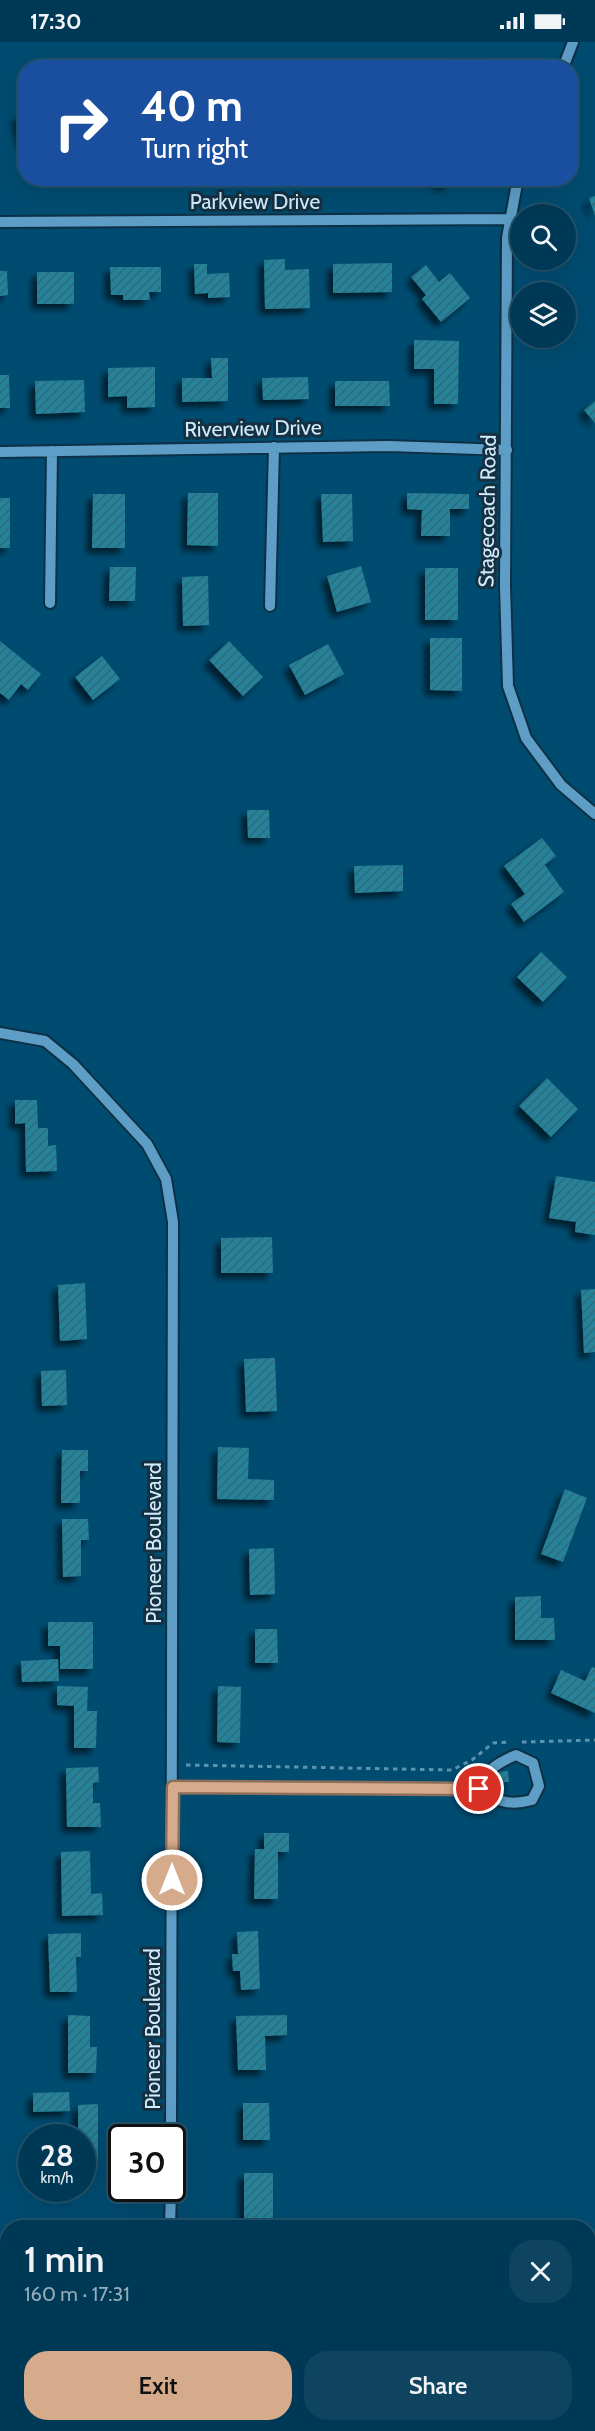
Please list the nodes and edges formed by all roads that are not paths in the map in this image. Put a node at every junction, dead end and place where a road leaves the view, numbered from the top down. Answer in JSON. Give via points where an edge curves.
{"nodes":[{"id":1,"x":573,"y":42,"type":"edge"},
{"id":2,"x":566,"y":60,"type":"edge"},
{"id":3,"x":517,"y":186,"type":"edge"},
{"id":4,"x":514,"y":204,"type":"edge"},
{"id":5,"x":510,"y":219,"type":"edge"},
{"id":6,"x":0,"y":222,"type":"edge"},
{"id":7,"x":510,"y":224,"type":"edge"},
{"id":8,"x":274,"y":447,"type":"junction"},
{"id":9,"x":507,"y":450,"type":"junction"},
{"id":10,"x":52,"y":451,"type":"junction"},
{"id":11,"x":0,"y":452,"type":"edge"},
{"id":12,"x":50,"y":603,"type":"dead end"},
{"id":13,"x":270,"y":606,"type":"dead end"},
{"id":14,"x":595,"y":814,"type":"edge"},
{"id":15,"x":0,"y":1033,"type":"edge"},
{"id":16,"x":178,"y":1787,"type":"junction"},
{"id":17,"x":479,"y":1789,"type":"junction"},
{"id":18,"x":171,"y":2124,"type":"edge"},
{"id":19,"x":171,"y":2202,"type":"edge"},
{"id":20,"x":170,"y":2220,"type":"edge"}],
"edges":[{"from":1,"to":2,"type":"street"},
{"from":3,"to":4,"type":"street","name":"Stagecoach Road"},
{"from":5,"to":6,"type":"street","name":"Parkview Drive"},
{"from":7,"to":9,"type":"street","name":"Stagecoach Road"},
{"from":8,"to":9,"type":"street","name":"Riverview Drive"},
{"from":8,"to":10,"type":"street","name":"Riverview Drive"},
{"from":8,"to":13,"type":"street"},
{"from":9,"to":14,"type":"street","name":"Stagecoach Road","via":[[508,686],[526,738],[561,785]]},
{"from":10,"to":11,"type":"street","name":"Riverview Drive"},
{"from":10,"to":12,"type":"street"},
{"from":15,"to":16,"type":"street","name":"Pioneer Boulevard","via":[[45,1041],[73,1064],[147,1144],[166,1179],[173,1222]]},
{"from":16,"to":17,"type":"street"},
{"from":16,"to":18,"type":"street","name":"Pioneer Boulevard"},
{"from":17,"to":17,"type":"street","via":[[497,1802],[515,1804],[532,1800],[539,1786],[533,1763],[516,1755],[495,1764]]},
{"from":19,"to":20,"type":"street"}]}
